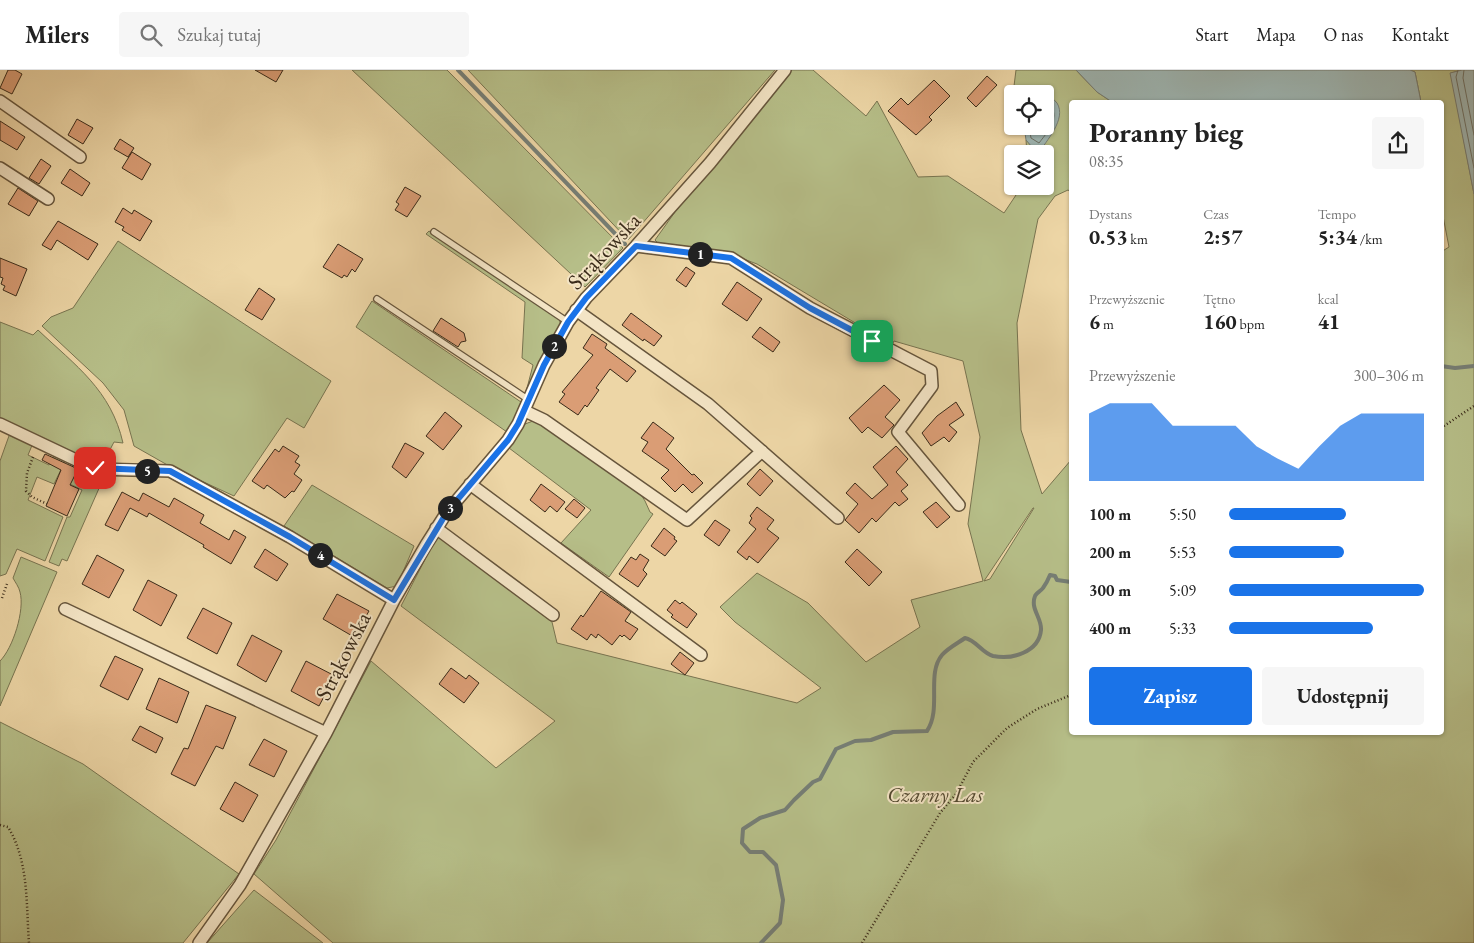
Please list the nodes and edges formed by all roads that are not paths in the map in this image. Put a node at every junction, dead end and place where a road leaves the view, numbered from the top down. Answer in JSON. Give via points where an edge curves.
{"nodes":[{"id":1,"x":785,"y":70,"type":"edge"},
{"id":2,"x":0,"y":101,"type":"edge"},
{"id":3,"x":80,"y":157,"type":"dead end"},
{"id":4,"x":0,"y":168,"type":"edge"},
{"id":5,"x":48,"y":199,"type":"dead end"},
{"id":6,"x":434,"y":232,"type":"dead end"},
{"id":7,"x":636,"y":246,"type":"junction"},
{"id":8,"x":377,"y":299,"type":"dead end"},
{"id":9,"x":576,"y":310,"type":"junction"},
{"id":10,"x":568,"y":322,"type":"junction"},
{"id":11,"x":527,"y":406,"type":"junction"},
{"id":12,"x":0,"y":424,"type":"edge"},
{"id":13,"x":762,"y":451,"type":"junction"},
{"id":14,"x":470,"y":484,"type":"junction"},
{"id":15,"x":959,"y":505,"type":"dead end"},
{"id":16,"x":838,"y":518,"type":"dead end"},
{"id":17,"x":436,"y":528,"type":"junction"},
{"id":18,"x":394,"y":600,"type":"junction"},
{"id":19,"x":65,"y":608,"type":"dead end"},
{"id":20,"x":553,"y":616,"type":"dead end"},
{"id":21,"x":701,"y":656,"type":"dead end"},
{"id":22,"x":326,"y":733,"type":"junction"},
{"id":23,"x":199,"y":943,"type":"edge"}],
"edges":[{"from":1,"to":7,"type":"street","name":"Strąkowska","via":[[710,163]]},
{"from":2,"to":3,"type":"street"},
{"from":4,"to":5,"type":"street"},
{"from":6,"to":10,"type":"lane"},
{"from":7,"to":9,"type":"street","name":"Strąkowska"},
{"from":7,"to":15,"type":"street","via":[[731,258],[810,308],[931,371],[932,386],[898,432]]},
{"from":8,"to":11,"type":"lane"},
{"from":9,"to":10,"type":"street","name":"Strąkowska"},
{"from":9,"to":13,"type":"street","via":[[708,404]]},
{"from":10,"to":11,"type":"street","name":"Strąkowska","via":[[553,347]]},
{"from":11,"to":13,"type":"street","via":[[687,520]]},
{"from":11,"to":14,"type":"street","name":"Strąkowska","via":[[508,440]]},
{"from":12,"to":18,"type":"street","via":[[95,468],[170,471],[290,537]]},
{"from":13,"to":16,"type":"street"},
{"from":14,"to":17,"type":"street","name":"Strąkowska"},
{"from":14,"to":21,"type":"street"},
{"from":17,"to":18,"type":"street","name":"Strąkowska"},
{"from":17,"to":20,"type":"street"},
{"from":18,"to":22,"type":"street","name":"Strąkowska"},
{"from":19,"to":22,"type":"street","name":"Strąkowska"},
{"from":22,"to":23,"type":"street","name":"Strąkowska","via":[[240,885]]}]}
